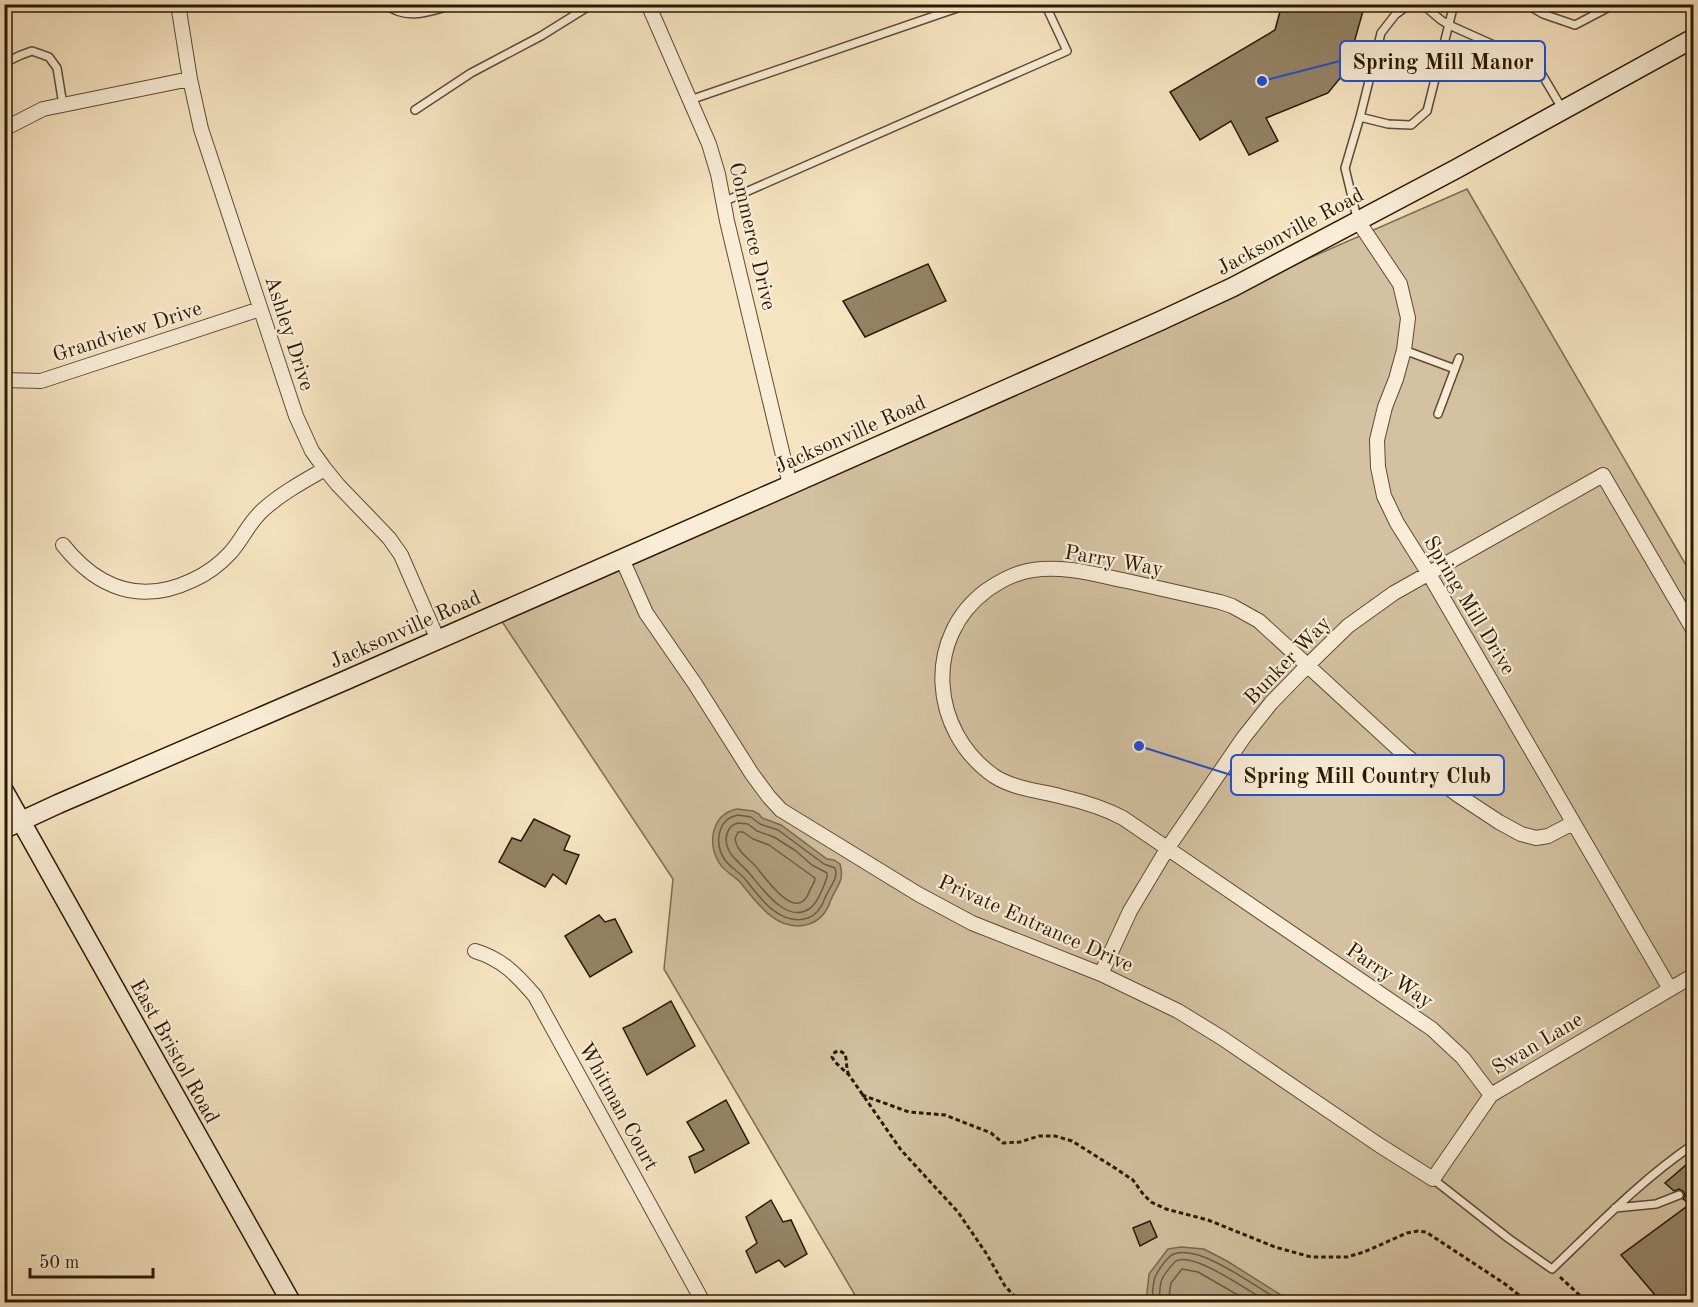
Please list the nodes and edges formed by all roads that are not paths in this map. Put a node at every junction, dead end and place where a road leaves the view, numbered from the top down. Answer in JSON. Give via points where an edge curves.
{"nodes":[{"id":1,"x":178,"y":4,"type":"edge"},
{"id":2,"x":385,"y":4,"type":"edge"},
{"id":3,"x":456,"y":4,"type":"edge"},
{"id":4,"x":590,"y":4,"type":"edge"},
{"id":5,"x":648,"y":4,"type":"edge"},
{"id":6,"x":969,"y":4,"type":"edge"},
{"id":7,"x":1045,"y":4,"type":"edge"},
{"id":8,"x":1410,"y":4,"type":"edge"},
{"id":9,"x":1422,"y":4,"type":"edge"},
{"id":10,"x":1454,"y":4,"type":"edge"},
{"id":11,"x":1526,"y":4,"type":"edge"},
{"id":12,"x":1615,"y":4,"type":"edge"},
{"id":13,"x":1449,"y":25,"type":"junction"},
{"id":14,"x":1694,"y":38,"type":"edge"},
{"id":15,"x":4,"y":63,"type":"edge"},
{"id":16,"x":190,"y":79,"type":"junction"},
{"id":17,"x":690,"y":100,"type":"junction"},
{"id":18,"x":63,"y":105,"type":"junction"},
{"id":19,"x":415,"y":110,"type":"dead end"},
{"id":20,"x":1563,"y":110,"type":"junction"},
{"id":21,"x":1360,"y":117,"type":"junction"},
{"id":22,"x":4,"y":129,"type":"edge"},
{"id":23,"x":723,"y":202,"type":"junction"},
{"id":24,"x":1358,"y":221,"type":"junction"},
{"id":25,"x":260,"y":309,"type":"junction"},
{"id":26,"x":1404,"y":350,"type":"junction"},
{"id":27,"x":1459,"y":358,"type":"dead end"},
{"id":28,"x":1455,"y":369,"type":"junction"},
{"id":29,"x":4,"y":380,"type":"edge"},
{"id":30,"x":1438,"y":414,"type":"dead end"},
{"id":31,"x":325,"y":469,"type":"junction"},
{"id":32,"x":790,"y":485,"type":"junction"},
{"id":33,"x":63,"y":545,"type":"dead end"},
{"id":34,"x":622,"y":559,"type":"junction"},
{"id":35,"x":1429,"y":574,"type":"junction"},
{"id":36,"x":1694,"y":631,"type":"edge"},
{"id":37,"x":438,"y":640,"type":"junction"},
{"id":38,"x":1307,"y":666,"type":"junction"},
{"id":39,"x":4,"y":791,"type":"edge"},
{"id":40,"x":1573,"y":824,"type":"junction"},
{"id":41,"x":13,"y":825,"type":"edge"},
{"id":42,"x":1167,"y":849,"type":"junction"},
{"id":43,"x":475,"y":951,"type":"dead end"},
{"id":44,"x":1101,"y":974,"type":"junction"},
{"id":45,"x":1694,"y":975,"type":"edge"},
{"id":46,"x":1670,"y":989,"type":"junction"},
{"id":47,"x":1491,"y":1095,"type":"junction"},
{"id":48,"x":1694,"y":1144,"type":"edge"},
{"id":49,"x":1433,"y":1179,"type":"junction"},
{"id":50,"x":1679,"y":1195,"type":"dead end"},
{"id":51,"x":1615,"y":1208,"type":"junction"},
{"id":52,"x":291,"y":1302,"type":"edge"},
{"id":53,"x":703,"y":1302,"type":"edge"}],
"edges":[{"from":1,"to":16,"type":"street","name":"Ashley Drive"},
{"from":2,"to":3,"type":"lane","via":[[413,15]]},
{"from":4,"to":19,"type":"lane"},
{"from":5,"to":17,"type":"street","name":"Commerce Drive"},
{"from":6,"to":17,"type":"lane"},
{"from":7,"to":23,"type":"lane","via":[[1067,51]]},
{"from":8,"to":21,"type":"lane","via":[[1381,33]]},
{"from":9,"to":13,"type":"lane"},
{"from":10,"to":13,"type":"lane"},
{"from":11,"to":12,"type":"lane","via":[[1575,25]]},
{"from":13,"to":20,"type":"lane","via":[[1534,61]]},
{"from":13,"to":21,"type":"lane","via":[[1426,111],[1411,125]]},
{"from":14,"to":20,"type":"main road","name":"Jacksonville Road"},
{"from":15,"to":18,"type":"lane","via":[[32,51],[48,57],[57,68]]},
{"from":16,"to":18,"type":"street"},
{"from":16,"to":25,"type":"street","name":"Ashley Drive","via":[[201,129]]},
{"from":17,"to":23,"type":"street","name":"Commerce Drive","via":[[709,144]]},
{"from":18,"to":22,"type":"street","via":[[43,109]]},
{"from":20,"to":24,"type":"main road","name":"Jacksonville Road"},
{"from":21,"to":24,"type":"lane","via":[[1345,168]]},
{"from":23,"to":32,"type":"street","name":"Commerce Drive"},
{"from":24,"to":26,"type":"street","name":"Spring Mill Drive","via":[[1400,284],[1408,318]]},
{"from":24,"to":32,"type":"main road","name":"Jacksonville Road","via":[[1171,316]]},
{"from":25,"to":29,"type":"street","name":"Grandview Drive","via":[[41,381]]},
{"from":25,"to":31,"type":"street","name":"Ashley Drive","via":[[296,416]]},
{"from":26,"to":28,"type":"lane"},
{"from":26,"to":35,"type":"street","name":"Spring Mill Drive","via":[[1377,440],[1378,467],[1384,496]]},
{"from":27,"to":28,"type":"lane"},
{"from":28,"to":30,"type":"lane"},
{"from":31,"to":33,"type":"street","via":[[277,498],[252,521],[218,564],[176,588],[139,592],[117,588],[87,570]]},
{"from":31,"to":37,"type":"street","name":"Ashley Drive","via":[[401,555]]},
{"from":32,"to":34,"type":"main road","name":"Jacksonville Road"},
{"from":34,"to":37,"type":"main road","name":"Jacksonville Road"},
{"from":34,"to":44,"type":"street","name":"Private Entrance Drive","via":[[646,613],[752,774],[782,810],[972,923]]},
{"from":35,"to":36,"type":"street","name":"Bunker Way","via":[[1603,475]]},
{"from":35,"to":38,"type":"street","name":"Bunker Way","via":[[1348,626]]},
{"from":35,"to":40,"type":"street","name":"Spring Mill Drive"},
{"from":37,"to":41,"type":"main road","name":"Jacksonville Road"},
{"from":38,"to":40,"type":"street","name":"Parry Way","via":[[1405,755],[1499,822],[1536,838]]},
{"from":38,"to":42,"type":"street","name":"Bunker Way","via":[[1244,737]]},
{"from":38,"to":42,"type":"street","name":"Parry Way","via":[[1259,621],[1232,606],[1065,569],[1033,570],[1012,576],[993,586],[960,616],[947,649],[943,696],[957,737],[975,760],[996,777],[1021,787],[1099,806]]},
{"from":39,"to":41,"type":"main road","name":"East Bristol Road"},
{"from":40,"to":46,"type":"street","name":"Spring Mill Drive"},
{"from":41,"to":52,"type":"main road","name":"East Bristol Road"},
{"from":42,"to":44,"type":"street","name":"Bunker Way","via":[[1130,911]]},
{"from":42,"to":47,"type":"street","name":"Parry Way","via":[[1432,1029],[1463,1058]]},
{"from":43,"to":53,"type":"street","name":"Whitman Court","via":[[508,967],[535,996]]},
{"from":44,"to":49,"type":"street","name":"Private Entrance Drive","via":[[1178,1011],[1222,1038]]},
{"from":45,"to":46,"type":"street","name":"Swan Lane"},
{"from":46,"to":47,"type":"street","name":"Swan Lane"},
{"from":47,"to":49,"type":"street","name":"Swan Lane"},
{"from":48,"to":51,"type":"lane"},
{"from":49,"to":51,"type":"lane","via":[[1552,1269]]},
{"from":50,"to":51,"type":"lane","via":[[1656,1204]]}]}
